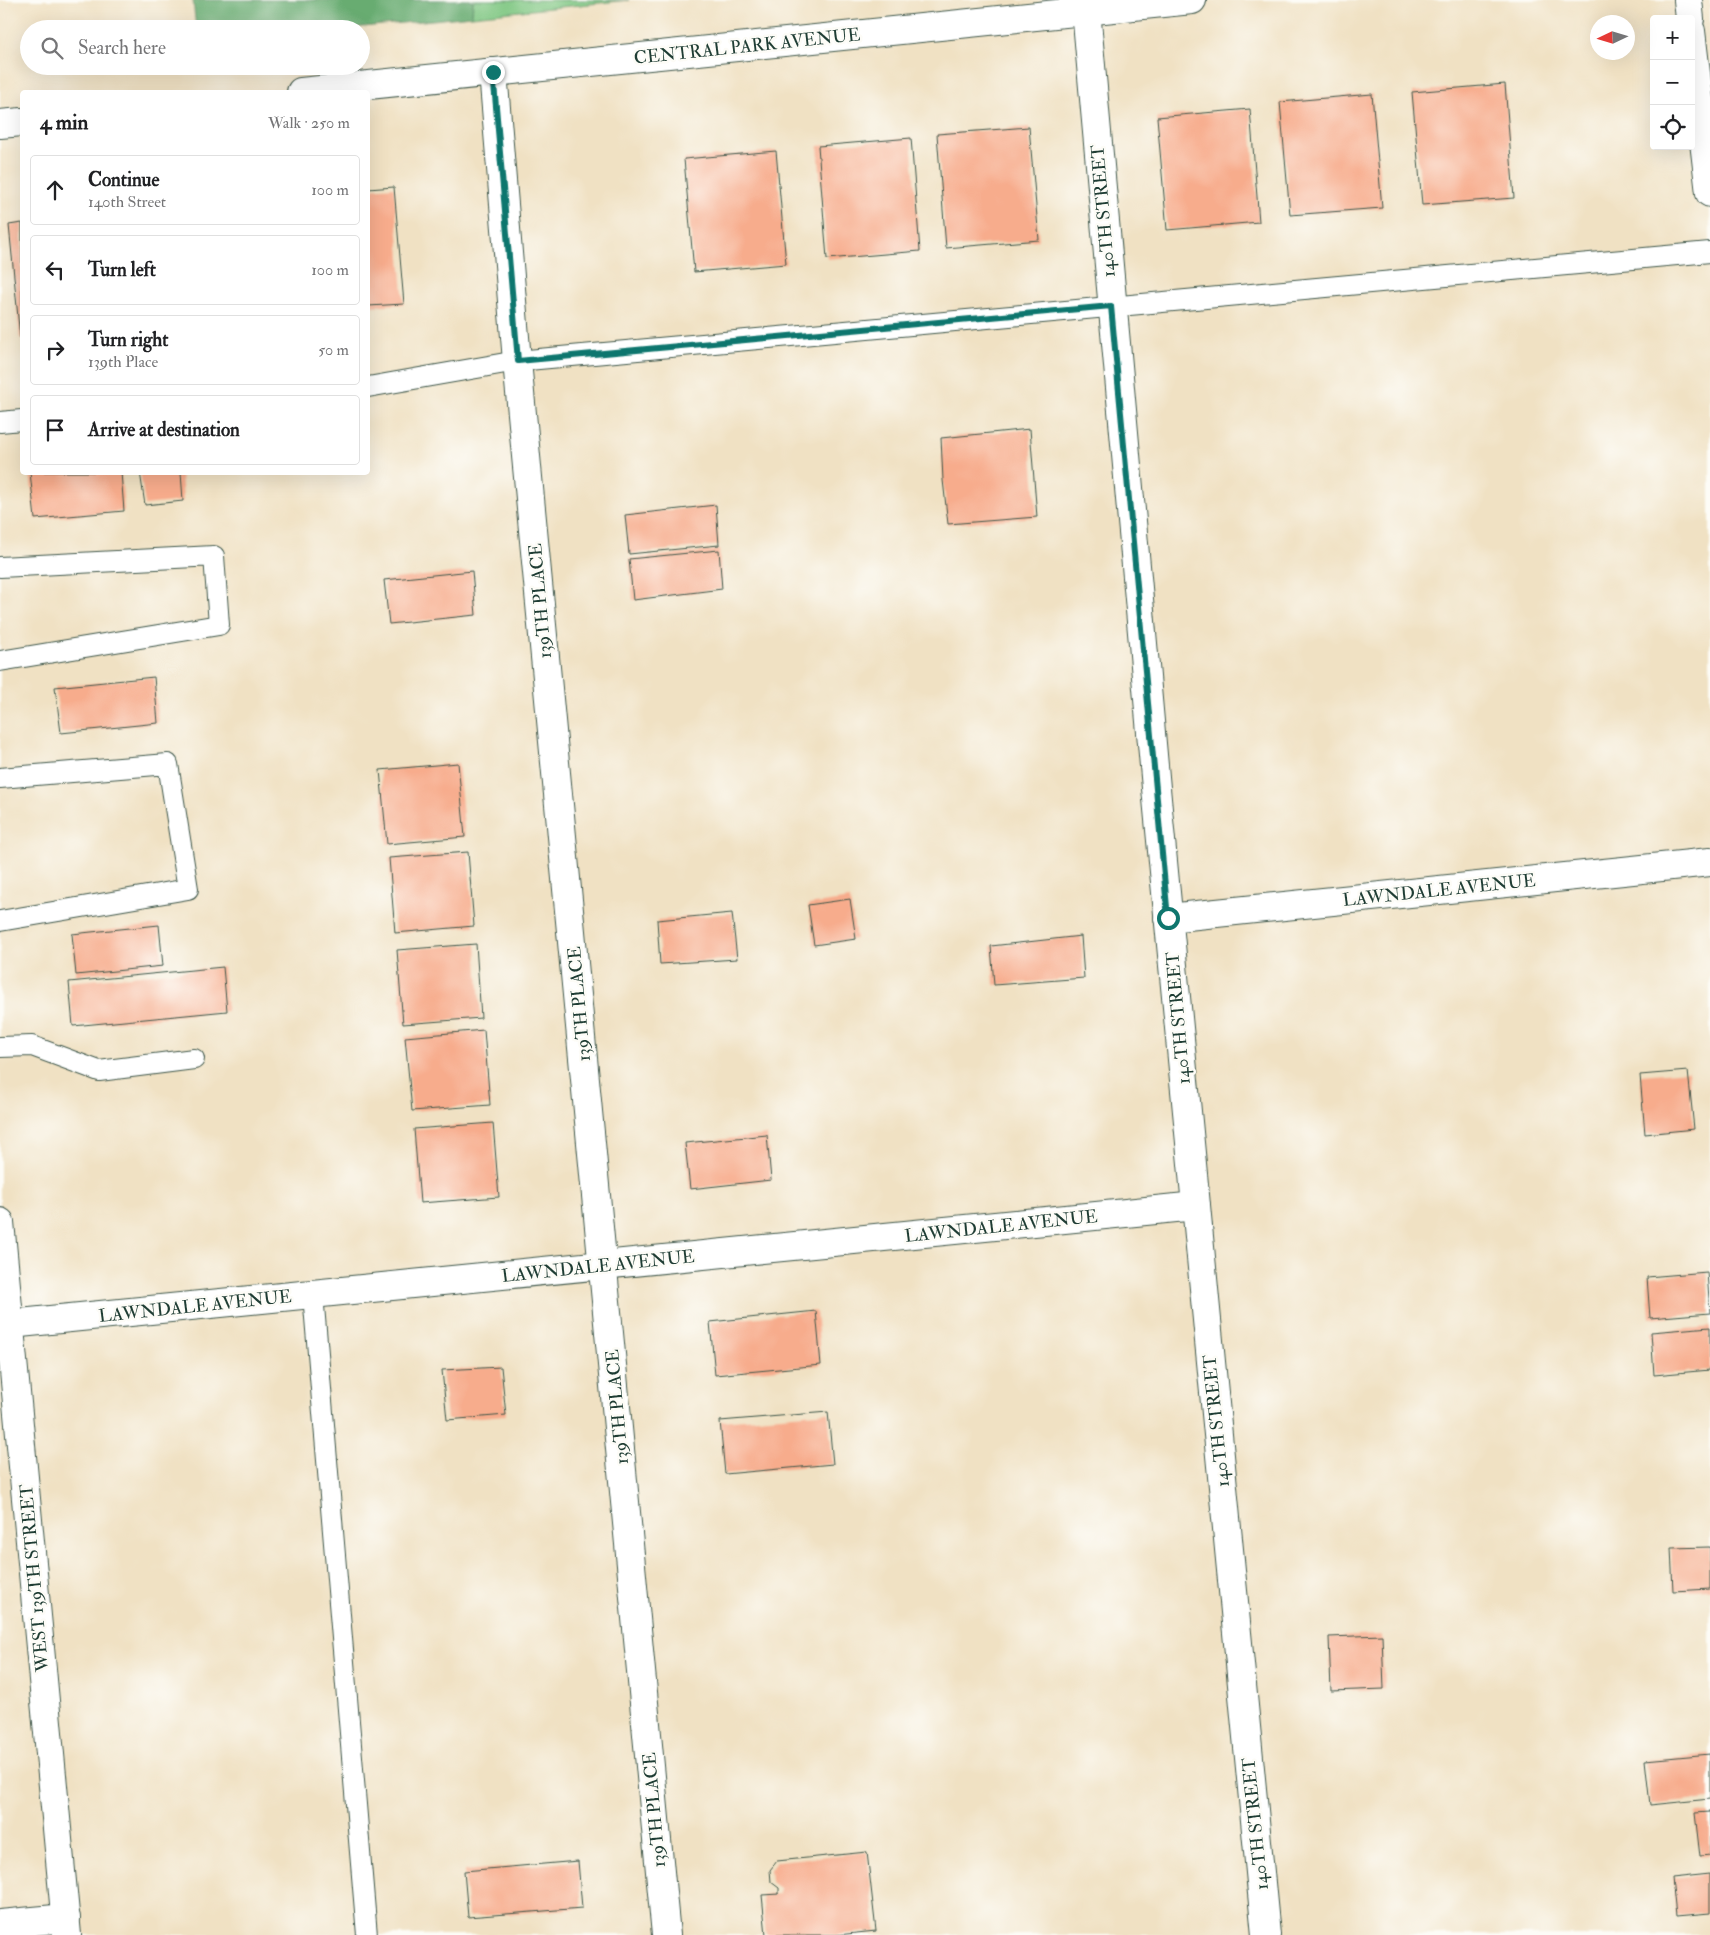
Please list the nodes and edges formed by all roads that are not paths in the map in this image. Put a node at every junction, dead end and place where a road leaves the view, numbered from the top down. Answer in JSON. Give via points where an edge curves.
{"nodes":[{"id":1,"x":1192,"y":0,"type":"edge"},
{"id":2,"x":1688,"y":0,"type":"edge"},
{"id":3,"x":1086,"y":10,"type":"junction"},
{"id":4,"x":1690,"y":15,"type":"edge"},
{"id":5,"x":1694,"y":60,"type":"edge"},
{"id":6,"x":493,"y":72,"type":"junction"},
{"id":7,"x":320,"y":90,"type":"edge"},
{"id":8,"x":20,"y":122,"type":"edge"},
{"id":9,"x":0,"y":124,"type":"edge"},
{"id":10,"x":1710,"y":193,"type":"edge"},
{"id":11,"x":1710,"y":252,"type":"edge"},
{"id":12,"x":1111,"y":306,"type":"junction"},
{"id":13,"x":518,"y":361,"type":"junction"},
{"id":14,"x":370,"y":387,"type":"edge"},
{"id":15,"x":20,"y":420,"type":"edge"},
{"id":16,"x":0,"y":422,"type":"edge"},
{"id":17,"x":0,"y":567,"type":"edge"},
{"id":18,"x":0,"y":660,"type":"edge"},
{"id":19,"x":0,"y":778,"type":"edge"},
{"id":20,"x":1710,"y":862,"type":"edge"},
{"id":21,"x":1168,"y":918,"type":"junction"},
{"id":22,"x":0,"y":920,"type":"edge"},
{"id":23,"x":0,"y":1047,"type":"edge"},
{"id":24,"x":194,"y":1059,"type":"dead end"},
{"id":25,"x":1196,"y":1206,"type":"junction"},
{"id":26,"x":0,"y":1222,"type":"edge"},
{"id":27,"x":604,"y":1265,"type":"junction"},
{"id":28,"x":313,"y":1294,"type":"junction"},
{"id":29,"x":5,"y":1324,"type":"edge"},
{"id":30,"x":0,"y":1924,"type":"edge"},
{"id":31,"x":67,"y":1926,"type":"edge"},
{"id":32,"x":367,"y":1935,"type":"edge"},
{"id":33,"x":666,"y":1935,"type":"edge"},
{"id":34,"x":1266,"y":1935,"type":"edge"}],
"edges":[{"from":1,"to":3,"type":"street","name":"CENTRAL PARK AVENUE"},
{"from":2,"to":4,"type":"street"},
{"from":3,"to":6,"type":"street","name":"CENTRAL PARK AVENUE"},
{"from":3,"to":12,"type":"street","name":"140TH STREET"},
{"from":5,"to":10,"type":"street"},
{"from":6,"to":7,"type":"street","name":"CENTRAL PARK AVENUE"},
{"from":6,"to":13,"type":"street","name":"139TH PLACE"},
{"from":8,"to":9,"type":"street"},
{"from":11,"to":12,"type":"lane"},
{"from":12,"to":13,"type":"lane"},
{"from":12,"to":21,"type":"street","name":"140TH STREET"},
{"from":13,"to":14,"type":"lane"},
{"from":13,"to":27,"type":"street","name":"139TH PLACE"},
{"from":15,"to":16,"type":"lane"},
{"from":17,"to":18,"type":"lane","via":[[214,556],[219,625]]},
{"from":19,"to":22,"type":"lane","via":[[168,764],[188,889]]},
{"from":20,"to":21,"type":"street","name":"LAWNDALE AVENUE"},
{"from":21,"to":25,"type":"street","name":"140TH STREET"},
{"from":23,"to":24,"type":"lane","via":[[32,1046],[99,1071]]},
{"from":25,"to":27,"type":"street","name":"LAWNDALE AVENUE"},
{"from":25,"to":34,"type":"street","name":"140TH STREET"},
{"from":26,"to":29,"type":"street","name":"WEST 139TH STREET"},
{"from":27,"to":28,"type":"street","name":"LAWNDALE AVENUE"},
{"from":27,"to":33,"type":"street","name":"139TH PLACE"},
{"from":28,"to":29,"type":"street","name":"LAWNDALE AVENUE"},
{"from":28,"to":32,"type":"lane"},
{"from":29,"to":31,"type":"street","name":"WEST 139TH STREET"},
{"from":30,"to":31,"type":"street"}]}
